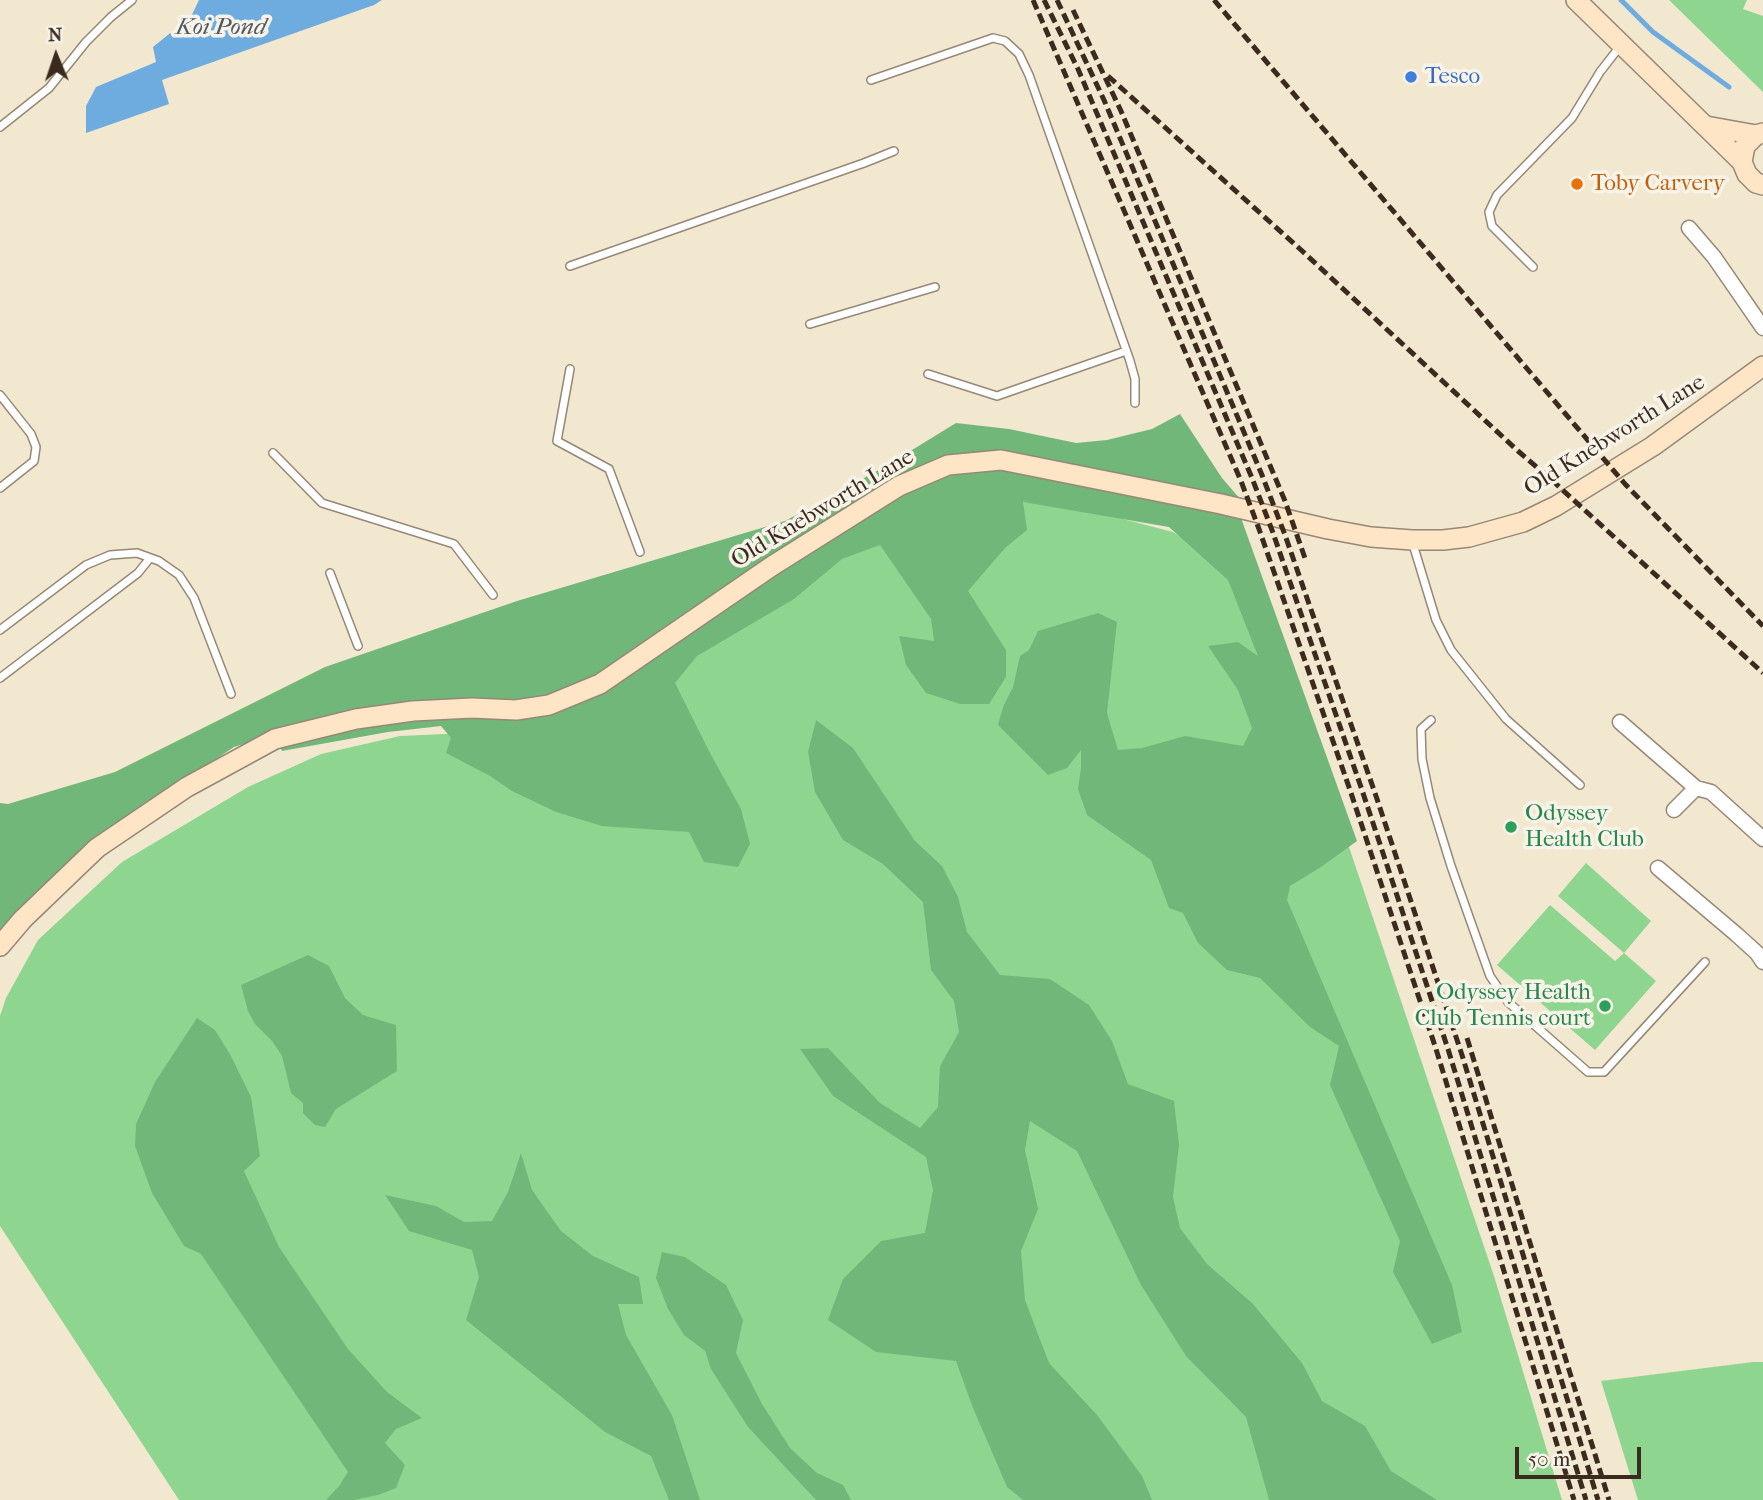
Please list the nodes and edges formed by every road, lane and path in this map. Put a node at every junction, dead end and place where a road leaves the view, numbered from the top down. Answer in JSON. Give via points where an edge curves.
{"nodes":[{"id":1,"x":132,"y":0,"type":"edge"},
{"id":2,"x":1576,"y":0,"type":"edge"},
{"id":3,"x":1622,"y":45,"type":"junction"},
{"id":4,"x":871,"y":80,"type":"dead end"},
{"id":5,"x":1706,"y":126,"type":"junction"},
{"id":6,"x":0,"y":127,"type":"edge"},
{"id":7,"x":1759,"y":134,"type":"edge"},
{"id":8,"x":894,"y":151,"type":"dead end"},
{"id":9,"x":1742,"y":162,"type":"junction"},
{"id":10,"x":1763,"y":185,"type":"edge"},
{"id":11,"x":1689,"y":228,"type":"dead end"},
{"id":12,"x":570,"y":266,"type":"dead end"},
{"id":13,"x":1533,"y":267,"type":"dead end"},
{"id":14,"x":934,"y":287,"type":"dead end"},
{"id":15,"x":810,"y":324,"type":"dead end"},
{"id":16,"x":1763,"y":328,"type":"edge"},
{"id":17,"x":1126,"y":351,"type":"junction"},
{"id":18,"x":1763,"y":366,"type":"edge"},
{"id":19,"x":570,"y":369,"type":"dead end"},
{"id":20,"x":928,"y":374,"type":"dead end"},
{"id":21,"x":0,"y":395,"type":"edge"},
{"id":22,"x":1135,"y":402,"type":"dead end"},
{"id":23,"x":273,"y":453,"type":"dead end"},
{"id":24,"x":0,"y":488,"type":"edge"},
{"id":25,"x":1412,"y":540,"type":"junction"},
{"id":26,"x":640,"y":552,"type":"dead end"},
{"id":27,"x":150,"y":558,"type":"junction"},
{"id":28,"x":330,"y":573,"type":"dead end"},
{"id":29,"x":494,"y":596,"type":"dead end"},
{"id":30,"x":0,"y":629,"type":"edge"},
{"id":31,"x":358,"y":646,"type":"dead end"},
{"id":32,"x":0,"y":678,"type":"edge"},
{"id":33,"x":231,"y":694,"type":"dead end"},
{"id":34,"x":1431,"y":720,"type":"dead end"},
{"id":35,"x":1620,"y":722,"type":"dead end"},
{"id":36,"x":1580,"y":785,"type":"dead end"},
{"id":37,"x":1696,"y":788,"type":"junction"},
{"id":38,"x":1674,"y":810,"type":"dead end"},
{"id":39,"x":1763,"y":839,"type":"edge"},
{"id":40,"x":1658,"y":868,"type":"dead end"},
{"id":41,"x":0,"y":946,"type":"edge"},
{"id":42,"x":1705,"y":962,"type":"dead end"},
{"id":43,"x":1763,"y":962,"type":"edge"}],
"edges":[{"from":1,"to":6,"type":"lane","via":[[86,42],[49,88]]},
{"from":2,"to":3,"type":"street"},
{"from":3,"to":5,"type":"street"},
{"from":3,"to":13,"type":"lane","via":[[1572,118],[1497,195],[1489,212],[1492,226]]},
{"from":4,"to":17,"type":"lane","via":[[993,38],[1005,41],[1020,54]]},
{"from":5,"to":7,"type":"street"},
{"from":5,"to":9,"type":"street"},
{"from":7,"to":9,"type":"street","via":[[1745,146]]},
{"from":8,"to":12,"type":"lane"},
{"from":9,"to":10,"type":"street","via":[[1747,174]]},
{"from":11,"to":16,"type":"street"},
{"from":14,"to":15,"type":"lane"},
{"from":17,"to":20,"type":"lane","via":[[997,396]]},
{"from":17,"to":22,"type":"lane","via":[[1135,379]]},
{"from":18,"to":25,"type":"street","name":"Old Knebworth Lane","via":[[1653,446],[1556,506],[1523,522],[1468,537]]},
{"from":19,"to":26,"type":"lane","via":[[557,441],[609,469]]},
{"from":21,"to":24,"type":"lane","via":[[36,446],[34,461]]},
{"from":23,"to":29,"type":"lane","via":[[322,503],[454,544]]},
{"from":25,"to":36,"type":"lane","via":[[1436,620],[1451,650],[1506,719]]},
{"from":25,"to":41,"type":"street","name":"Old Knebworth Lane","via":[[1328,529],[1001,460],[948,465],[899,486],[600,684],[559,701],[516,710],[413,711],[275,739],[187,787],[97,848]]},
{"from":27,"to":30,"type":"lane","via":[[136,553],[110,555],[86,565]]},
{"from":27,"to":32,"type":"lane","via":[[138,573]]},
{"from":27,"to":33,"type":"lane","via":[[179,575],[194,597]]},
{"from":28,"to":31,"type":"lane"},
{"from":34,"to":42,"type":"lane","via":[[1421,729],[1430,798],[1490,976],[1508,1002],[1588,1072],[1604,1072]]},
{"from":35,"to":37,"type":"street"},
{"from":37,"to":38,"type":"street"},
{"from":37,"to":39,"type":"street","via":[[1711,792]]},
{"from":40,"to":43,"type":"street"}]}
